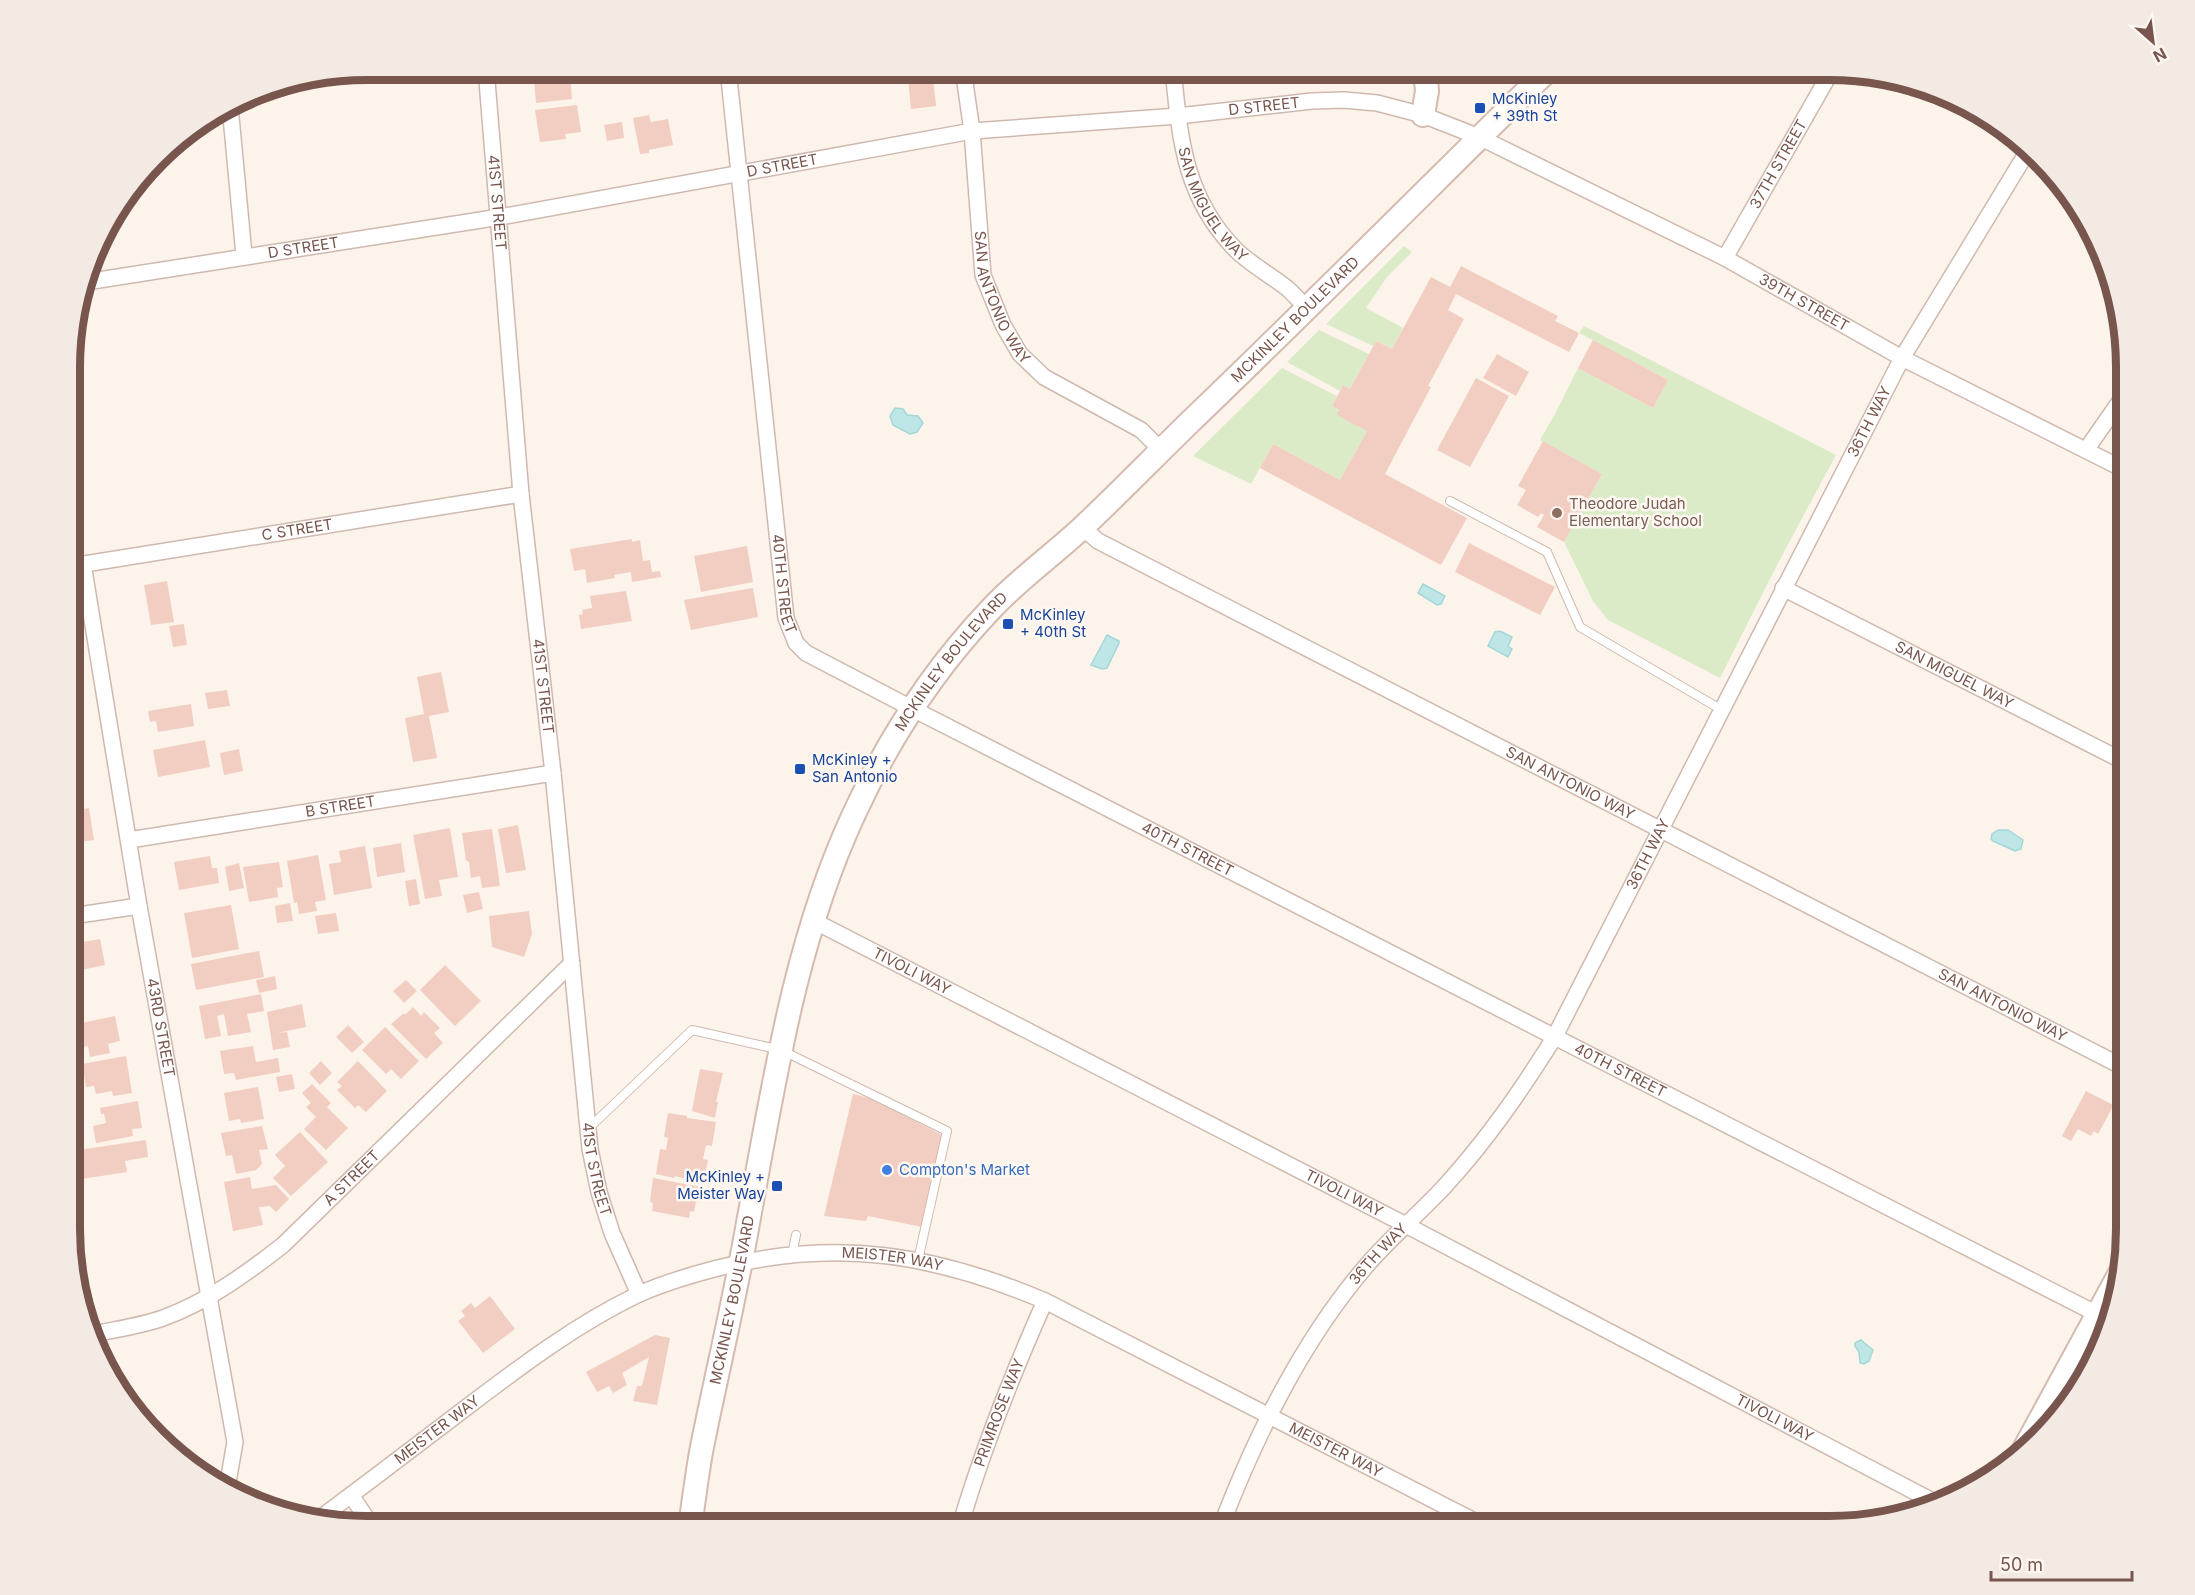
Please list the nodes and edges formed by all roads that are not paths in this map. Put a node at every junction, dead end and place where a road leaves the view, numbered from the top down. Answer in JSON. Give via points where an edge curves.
{"nodes":[{"id":1,"x":487,"y":80,"type":"edge"},
{"id":2,"x":729,"y":80,"type":"edge"},
{"id":3,"x":965,"y":80,"type":"edge"},
{"id":4,"x":1174,"y":80,"type":"edge"},
{"id":5,"x":1426,"y":80,"type":"edge"},
{"id":6,"x":1538,"y":80,"type":"edge"},
{"id":7,"x":1826,"y":80,"type":"edge"},
{"id":8,"x":231,"y":114,"type":"edge"},
{"id":9,"x":1423,"y":114,"type":"junction"},
{"id":10,"x":1178,"y":116,"type":"junction"},
{"id":11,"x":972,"y":131,"type":"junction"},
{"id":12,"x":1479,"y":137,"type":"junction"},
{"id":13,"x":2024,"y":157,"type":"edge"},
{"id":14,"x":739,"y":175,"type":"junction"},
{"id":15,"x":500,"y":217,"type":"junction"},
{"id":16,"x":244,"y":255,"type":"junction"},
{"id":17,"x":1725,"y":258,"type":"junction"},
{"id":18,"x":93,"y":281,"type":"edge"},
{"id":19,"x":1307,"y":309,"type":"junction"},
{"id":20,"x":1902,"y":358,"type":"junction"},
{"id":21,"x":2116,"y":407,"type":"edge"},
{"id":22,"x":1161,"y":450,"type":"junction"},
{"id":23,"x":2086,"y":450,"type":"junction"},
{"id":24,"x":2116,"y":465,"type":"edge"},
{"id":25,"x":521,"y":494,"type":"junction"},
{"id":26,"x":1450,"y":501,"type":"dead end"},
{"id":27,"x":1082,"y":527,"type":"junction"},
{"id":28,"x":80,"y":565,"type":"edge"},
{"id":29,"x":80,"y":581,"type":"edge"},
{"id":30,"x":1784,"y":588,"type":"junction"},
{"id":31,"x":913,"y":710,"type":"junction"},
{"id":32,"x":1722,"y":710,"type":"junction"},
{"id":33,"x":2116,"y":757,"type":"edge"},
{"id":34,"x":553,"y":772,"type":"junction"},
{"id":35,"x":1660,"y":831,"type":"junction"},
{"id":36,"x":129,"y":840,"type":"junction"},
{"id":37,"x":139,"y":906,"type":"junction"},
{"id":38,"x":80,"y":915,"type":"edge"},
{"id":39,"x":812,"y":920,"type":"junction"},
{"id":40,"x":572,"y":963,"type":"junction"},
{"id":41,"x":1554,"y":1038,"type":"junction"},
{"id":42,"x":781,"y":1050,"type":"junction"},
{"id":43,"x":2116,"y":1063,"type":"edge"},
{"id":44,"x":588,"y":1129,"type":"junction"},
{"id":45,"x":1406,"y":1225,"type":"junction"},
{"id":46,"x":796,"y":1235,"type":"dead end"},
{"id":47,"x":792,"y":1255,"type":"junction"},
{"id":48,"x":918,"y":1260,"type":"junction"},
{"id":49,"x":741,"y":1262,"type":"junction"},
{"id":50,"x":639,"y":1294,"type":"junction"},
{"id":51,"x":210,"y":1296,"type":"junction"},
{"id":52,"x":2107,"y":1299,"type":"edge"},
{"id":53,"x":1045,"y":1301,"type":"junction"},
{"id":54,"x":2097,"y":1314,"type":"junction"},
{"id":55,"x":99,"y":1333,"type":"edge"},
{"id":56,"x":2051,"y":1409,"type":"edge"},
{"id":57,"x":1269,"y":1416,"type":"junction"},
{"id":58,"x":227,"y":1479,"type":"edge"},
{"id":59,"x":351,"y":1495,"type":"junction"},
{"id":60,"x":1927,"y":1498,"type":"edge"},
{"id":61,"x":327,"y":1513,"type":"edge"},
{"id":62,"x":365,"y":1516,"type":"edge"},
{"id":63,"x":691,"y":1516,"type":"edge"},
{"id":64,"x":963,"y":1516,"type":"edge"},
{"id":65,"x":1225,"y":1516,"type":"edge"},
{"id":66,"x":1464,"y":1516,"type":"edge"}],
"edges":[{"from":1,"to":15,"type":"street","name":"41ST STREET"},
{"from":2,"to":14,"type":"street","name":"40TH STREET"},
{"from":3,"to":11,"type":"street","name":"SAN ANTONIO WAY"},
{"from":4,"to":10,"type":"street","name":"SAN MIGUEL WAY"},
{"from":5,"to":9,"type":"street"},
{"from":6,"to":12,"type":"street","name":"MCKINLEY BOULEVARD"},
{"from":7,"to":17,"type":"street","name":"37TH STREET"},
{"from":8,"to":16,"type":"street"},
{"from":9,"to":10,"type":"street","name":"D STREET","via":[[1344,100]]},
{"from":9,"to":12,"type":"street","name":"D STREET"},
{"from":10,"to":11,"type":"street","name":"D STREET"},
{"from":10,"to":19,"type":"street","name":"SAN MIGUEL WAY","via":[[1191,179],[1218,229],[1257,269]]},
{"from":11,"to":14,"type":"street","name":"D STREET"},
{"from":11,"to":22,"type":"street","name":"SAN ANTONIO WAY","via":[[983,275],[1020,354],[1044,377],[1144,433]]},
{"from":12,"to":17,"type":"street","name":"39TH STREET"},
{"from":12,"to":19,"type":"street","name":"MCKINLEY BOULEVARD"},
{"from":13,"to":20,"type":"street","name":"36TH WAY"},
{"from":14,"to":15,"type":"street","name":"D STREET"},
{"from":14,"to":31,"type":"street","name":"40TH STREET","via":[[789,631],[796,643],[817,660]]},
{"from":15,"to":16,"type":"street","name":"D STREET"},
{"from":15,"to":25,"type":"street","name":"41ST STREET"},
{"from":16,"to":18,"type":"street","name":"D STREET"},
{"from":17,"to":20,"type":"street","name":"39TH STREET"},
{"from":19,"to":22,"type":"street","name":"MCKINLEY BOULEVARD"},
{"from":20,"to":23,"type":"street","name":"39TH STREET"},
{"from":20,"to":30,"type":"street","name":"36TH WAY"},
{"from":21,"to":23,"type":"street"},
{"from":22,"to":27,"type":"street","name":"MCKINLEY BOULEVARD"},
{"from":23,"to":24,"type":"street","name":"39TH STREET"},
{"from":25,"to":28,"type":"street","name":"C STREET"},
{"from":25,"to":34,"type":"street","name":"41ST STREET"},
{"from":26,"to":32,"type":"lane","via":[[1547,552],[1580,627]]},
{"from":27,"to":31,"type":"street","name":"MCKINLEY BOULEVARD","via":[[993,607],[954,652]]},
{"from":27,"to":35,"type":"street","name":"SAN ANTONIO WAY","via":[[1109,547]]},
{"from":29,"to":36,"type":"street","name":"43RD STREET"},
{"from":30,"to":32,"type":"street","name":"36TH WAY"},
{"from":30,"to":33,"type":"street","name":"SAN MIGUEL WAY"},
{"from":31,"to":39,"type":"street","name":"MCKINLEY BOULEVARD","via":[[854,813]]},
{"from":31,"to":41,"type":"street","name":"40TH STREET"},
{"from":32,"to":35,"type":"street","name":"36TH WAY"},
{"from":34,"to":36,"type":"street","name":"B STREET"},
{"from":34,"to":40,"type":"street","name":"41ST STREET"},
{"from":35,"to":41,"type":"street","name":"36TH WAY"},
{"from":35,"to":43,"type":"street","name":"SAN ANTONIO WAY"},
{"from":36,"to":37,"type":"street","name":"43RD STREET"},
{"from":37,"to":38,"type":"street"},
{"from":37,"to":51,"type":"street","name":"43RD STREET"},
{"from":39,"to":42,"type":"street","name":"MCKINLEY BOULEVARD"},
{"from":39,"to":45,"type":"street","name":"TIVOLI WAY"},
{"from":40,"to":44,"type":"street","name":"41ST STREET"},
{"from":40,"to":51,"type":"street","name":"A STREET","via":[[282,1245]]},
{"from":41,"to":45,"type":"street","name":"36TH WAY","via":[[1516,1098],[1476,1150]]},
{"from":41,"to":54,"type":"street","name":"40TH STREET"},
{"from":42,"to":44,"type":"lane","via":[[692,1030]]},
{"from":42,"to":48,"type":"lane","via":[[946,1131]]},
{"from":42,"to":49,"type":"street","name":"MCKINLEY BOULEVARD"},
{"from":44,"to":50,"type":"street","name":"41ST STREET","via":[[612,1233]]},
{"from":45,"to":57,"type":"street","name":"36TH WAY","via":[[1339,1301]]},
{"from":45,"to":60,"type":"street","name":"TIVOLI WAY"},
{"from":46,"to":47,"type":"lane"},
{"from":47,"to":48,"type":"street","name":"MEISTER WAY","via":[[851,1253]]},
{"from":47,"to":49,"type":"street","name":"MEISTER WAY"},
{"from":48,"to":53,"type":"street","name":"MEISTER WAY","via":[[998,1282]]},
{"from":49,"to":50,"type":"street","name":"MEISTER WAY","via":[[686,1276]]},
{"from":49,"to":63,"type":"street","name":"MCKINLEY BOULEVARD","via":[[700,1456]]},
{"from":50,"to":59,"type":"street","name":"MEISTER WAY","via":[[542,1351]]},
{"from":51,"to":55,"type":"street","name":"A STREET","via":[[162,1318]]},
{"from":51,"to":58,"type":"street","name":"43RD STREET","via":[[234,1442]]},
{"from":52,"to":54,"type":"street"},
{"from":53,"to":57,"type":"street","name":"MEISTER WAY"},
{"from":53,"to":64,"type":"street","name":"PRIMROSE WAY","via":[[989,1434]]},
{"from":54,"to":56,"type":"street"},
{"from":57,"to":65,"type":"street","name":"36TH WAY"},
{"from":57,"to":66,"type":"street","name":"MEISTER WAY"},
{"from":59,"to":61,"type":"street","name":"MEISTER WAY"},
{"from":59,"to":62,"type":"street"}]}
